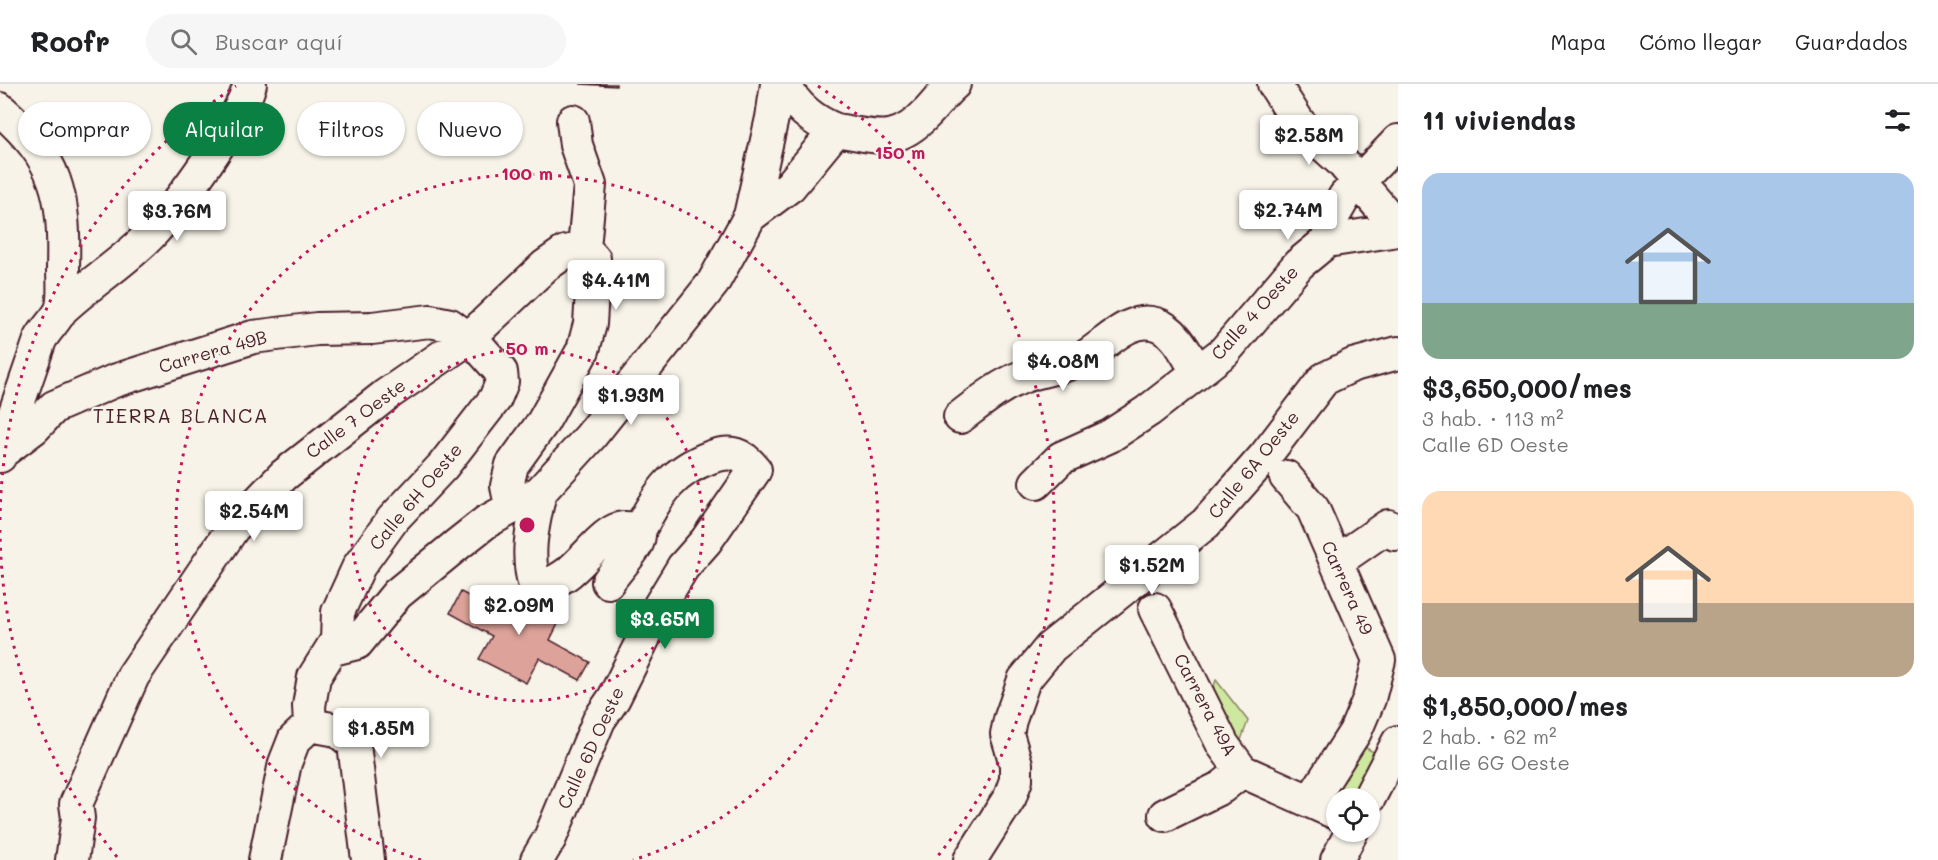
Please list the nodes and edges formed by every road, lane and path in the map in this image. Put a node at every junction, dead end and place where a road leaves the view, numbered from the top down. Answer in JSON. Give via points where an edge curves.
{"nodes":[{"id":1,"x":250,"y":84,"type":"edge"},
{"id":2,"x":954,"y":84,"type":"edge"},
{"id":3,"x":1274,"y":84,"type":"edge"},
{"id":4,"x":785,"y":90,"type":"edge"},
{"id":5,"x":0,"y":110,"type":"edge"},
{"id":6,"x":573,"y":122,"type":"dead end"},
{"id":7,"x":836,"y":130,"type":"junction"},
{"id":8,"x":1398,"y":141,"type":"edge"},
{"id":9,"x":1358,"y":182,"type":"junction"},
{"id":10,"x":750,"y":216,"type":"junction"},
{"id":11,"x":1398,"y":229,"type":"edge"},
{"id":12,"x":1327,"y":241,"type":"junction"},
{"id":13,"x":584,"y":248,"type":"junction"},
{"id":14,"x":61,"y":310,"type":"junction"},
{"id":15,"x":469,"y":338,"type":"junction"},
{"id":16,"x":1398,"y":353,"type":"edge"},
{"id":17,"x":501,"y":372,"type":"joint"},
{"id":18,"x":1197,"y":372,"type":"junction"},
{"id":19,"x":23,"y":386,"type":"junction"},
{"id":20,"x":54,"y":407,"type":"junction"},
{"id":21,"x":960,"y":417,"type":"dead end"},
{"id":22,"x":1,"y":454,"type":"edge"},
{"id":23,"x":1286,"y":477,"type":"dead end"},
{"id":24,"x":1036,"y":483,"type":"dead end"},
{"id":25,"x":529,"y":499,"type":"junction"},
{"id":26,"x":639,"y":530,"type":"junction"},
{"id":27,"x":1395,"y":534,"type":"dead end"},
{"id":28,"x":1336,"y":562,"type":"junction"},
{"id":29,"x":608,"y":582,"type":"dead end"},
{"id":30,"x":1155,"y":609,"type":"dead end"},
{"id":31,"x":333,"y":649,"type":"junction"},
{"id":32,"x":310,"y":725,"type":"junction"},
{"id":33,"x":1350,"y":739,"type":"junction"},
{"id":34,"x":1393,"y":751,"type":"edge"},
{"id":35,"x":1242,"y":771,"type":"junction"},
{"id":36,"x":1374,"y":788,"type":"edge"},
{"id":37,"x":1324,"y":807,"type":"edge"},
{"id":38,"x":1165,"y":815,"type":"dead end"},
{"id":39,"x":1346,"y":842,"type":"edge"},
{"id":40,"x":72,"y":860,"type":"edge"},
{"id":41,"x":265,"y":860,"type":"edge"},
{"id":42,"x":369,"y":860,"type":"edge"},
{"id":43,"x":537,"y":860,"type":"edge"},
{"id":44,"x":970,"y":860,"type":"edge"},
{"id":45,"x":1337,"y":860,"type":"edge"}],
"edges":[{"from":1,"to":14,"type":"street","via":[[232,122],[153,233]]},
{"from":2,"to":7,"type":"street","via":[[898,136],[877,137]]},
{"from":3,"to":9,"type":"street","via":[[1299,123]]},
{"from":4,"to":7,"type":"street","via":[[824,125]]},
{"from":4,"to":10,"type":"street","via":[[772,118]]},
{"from":5,"to":14,"type":"street","via":[[42,153],[58,188],[64,222]]},
{"from":6,"to":13,"type":"street","via":[[576,145],[590,185]]},
{"from":7,"to":10,"type":"street","via":[[790,186]]},
{"from":8,"to":9,"type":"street"},
{"from":9,"to":11,"type":"street"},
{"from":9,"to":12,"type":"street","via":[[1334,215]]},
{"from":10,"to":25,"type":"street","via":[[713,283],[590,437]]},
{"from":11,"to":12,"type":"street"},
{"from":12,"to":18,"type":"street","name":"Calle 4 Oeste","via":[[1295,269],[1224,352]]},
{"from":13,"to":15,"type":"street","name":"Calle 7 Oeste","via":[[565,252],[545,266]]},
{"from":13,"to":25,"type":"street","via":[[594,259],[583,350],[548,413],[512,465],[507,486],[509,496]]},
{"from":14,"to":19,"type":"street","via":[[46,327]]},
{"from":15,"to":17,"type":"street","name":"Carrera 49B"},
{"from":15,"to":20,"type":"street","name":"Carrera 49B","via":[[450,325],[430,321],[253,337],[114,381]]},
{"from":15,"to":40,"type":"street","name":"Calle 7 Oeste","via":[[386,394],[284,474],[233,528],[134,676],[76,804]]},
{"from":16,"to":44,"type":"street","name":"Calle 6A Oeste","via":[[1353,365],[1324,379],[1206,524],[1051,647],[1024,680],[1013,709],[1007,734],[1016,764],[1016,780],[1010,797]]},
{"from":17,"to":31,"type":"street","name":"Calle 6H Oeste","via":[[502,382],[487,412],[393,519],[359,566],[338,612]]},
{"from":18,"to":21,"type":"street","via":[[1168,330],[1139,322],[1083,358],[1020,378]]},
{"from":18,"to":24,"type":"street","name":"Calle 4 Oeste","via":[[1110,436],[1061,458]]},
{"from":19,"to":20,"type":"street"},
{"from":19,"to":22,"type":"street"},
{"from":20,"to":22,"type":"street","name":"Carrera 49B"},
{"from":23,"to":28,"type":"street","name":"Carrera 49","via":[[1313,510]]},
{"from":25,"to":26,"type":"street","via":[[529,554],[536,586],[549,586],[584,561],[616,530]]},
{"from":25,"to":31,"type":"street","via":[[486,522],[397,594],[357,643]]},
{"from":26,"to":29,"type":"street","via":[[638,543]]},
{"from":26,"to":43,"type":"street","name":"Calle 6D Oeste","via":[[670,479],[690,465],[734,453],[745,457],[755,470],[712,533],[683,567],[660,605],[600,720]]},
{"from":27,"to":28,"type":"street","via":[[1388,526]]},
{"from":28,"to":33,"type":"street","name":"Carrera 49","via":[[1379,660],[1369,699]]},
{"from":30,"to":35,"type":"street","name":"Carrera 49A","via":[[1223,745]]},
{"from":31,"to":32,"type":"street","name":"Calle 6H Oeste","via":[[314,677]]},
{"from":32,"to":41,"type":"street","via":[[294,740],[285,763]]},
{"from":32,"to":42,"type":"street","via":[[337,730],[354,744]]},
{"from":33,"to":34,"type":"street"},
{"from":33,"to":37,"type":"street","name":"Carrera 49"},
{"from":34,"to":36,"type":"street"},
{"from":35,"to":37,"type":"street","name":"Carrera 49A"},
{"from":35,"to":38,"type":"street","via":[[1222,787]]},
{"from":39,"to":45,"type":"street"}]}
